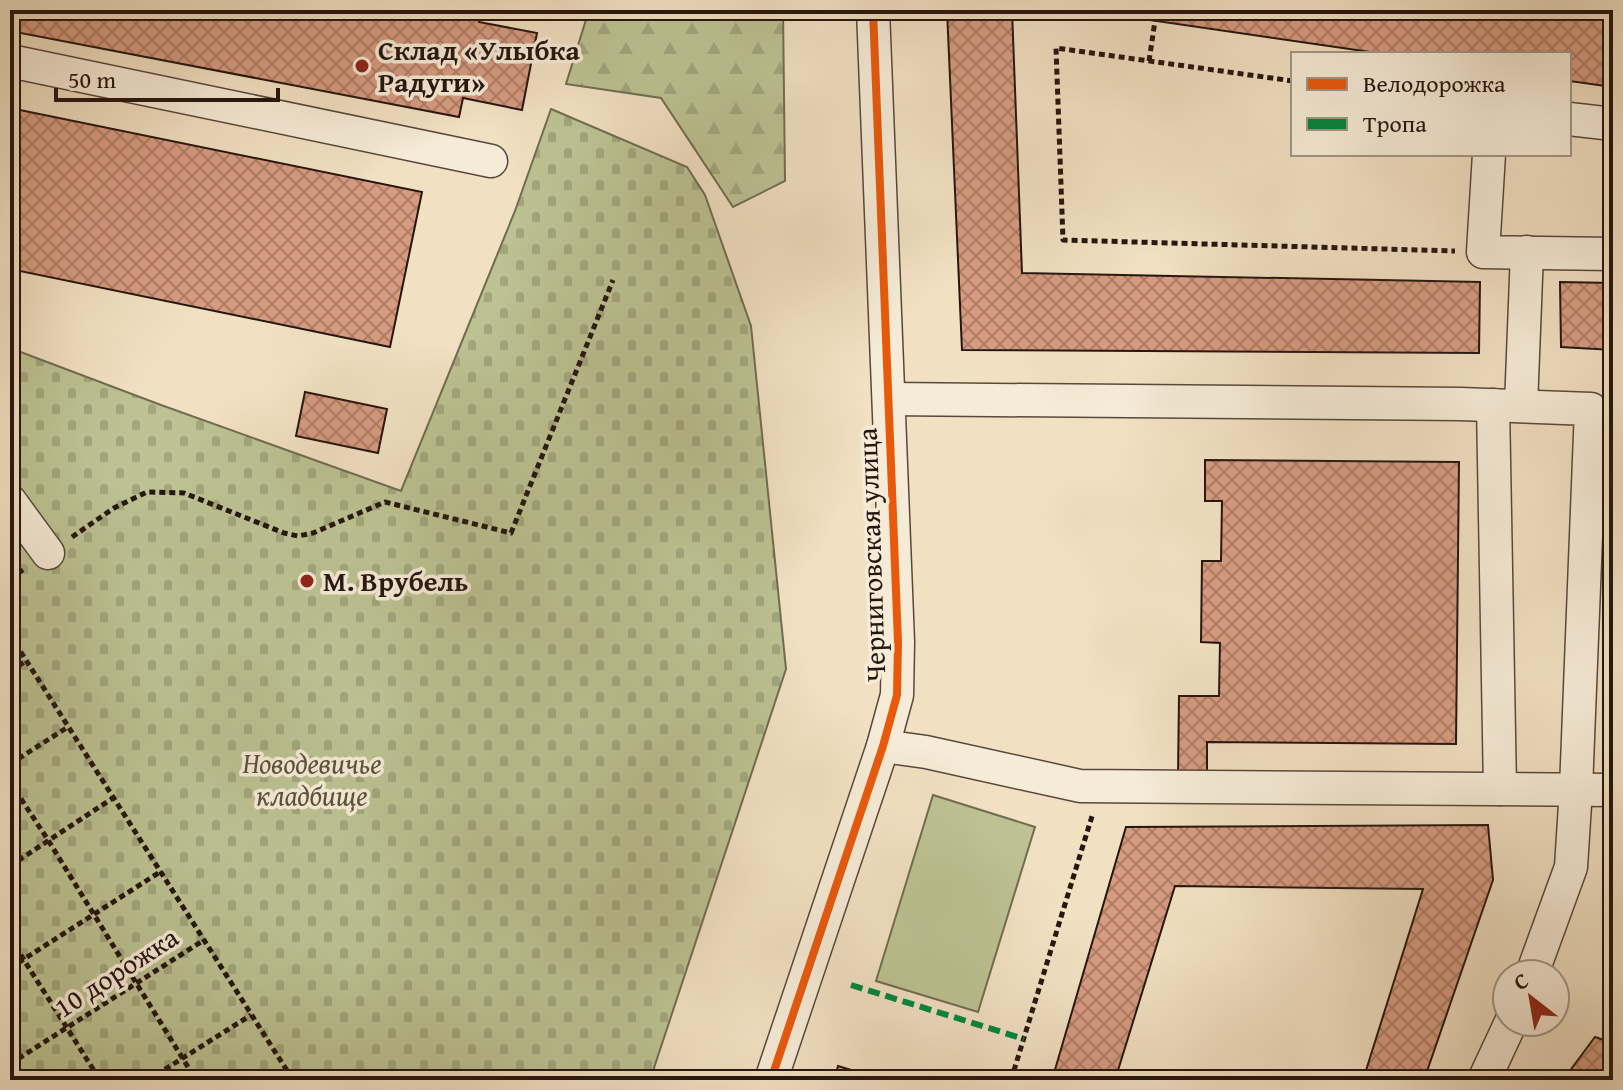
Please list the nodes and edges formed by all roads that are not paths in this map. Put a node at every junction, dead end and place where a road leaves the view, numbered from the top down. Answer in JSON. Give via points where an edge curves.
{"nodes":[{"id":1,"x":873,"y":10,"type":"edge"},
{"id":2,"x":10,"y":61,"type":"edge"},
{"id":3,"x":1571,"y":119,"type":"edge"},
{"id":4,"x":1613,"y":124,"type":"edge"},
{"id":5,"x":1489,"y":156,"type":"edge"},
{"id":6,"x":491,"y":161,"type":"dead end"},
{"id":7,"x":1527,"y":252,"type":"junction"},
{"id":8,"x":1613,"y":254,"type":"edge"},
{"id":9,"x":889,"y":399,"type":"junction"},
{"id":10,"x":1507,"y":405,"type":"junction"},
{"id":11,"x":10,"y":501,"type":"edge"},
{"id":12,"x":48,"y":553,"type":"road end"},
{"id":13,"x":883,"y":746,"type":"junction"},
{"id":14,"x":1500,"y":789,"type":"junction"},
{"id":15,"x":1576,"y":789,"type":"junction"},
{"id":16,"x":1613,"y":790,"type":"edge"},
{"id":17,"x":1538,"y":958,"type":"edge"},
{"id":18,"x":1504,"y":1038,"type":"edge"},
{"id":19,"x":771,"y":1080,"type":"edge"},
{"id":20,"x":1484,"y":1080,"type":"edge"}],
"edges":[{"from":1,"to":9,"type":"street","name":"Черниговская улица"},
{"from":2,"to":6,"type":"street"},
{"from":3,"to":4,"type":"street"},
{"from":5,"to":7,"type":"street","via":[[1483,252]]},
{"from":7,"to":8,"type":"street"},
{"from":7,"to":10,"type":"street"},
{"from":9,"to":10,"type":"street"},
{"from":9,"to":13,"type":"street","name":"Черниговская улица","via":[[898,642],[897,695]]},
{"from":10,"to":14,"type":"street"},
{"from":10,"to":15,"type":"street","via":[[1591,409]]},
{"from":11,"to":12,"type":"street"},
{"from":13,"to":14,"type":"street","via":[[1080,786]]},
{"from":13,"to":19,"type":"street","name":"Черниговская улица"},
{"from":14,"to":15,"type":"street"},
{"from":15,"to":16,"type":"street"},
{"from":15,"to":17,"type":"street","via":[[1571,867]]},
{"from":18,"to":20,"type":"street"}]}
